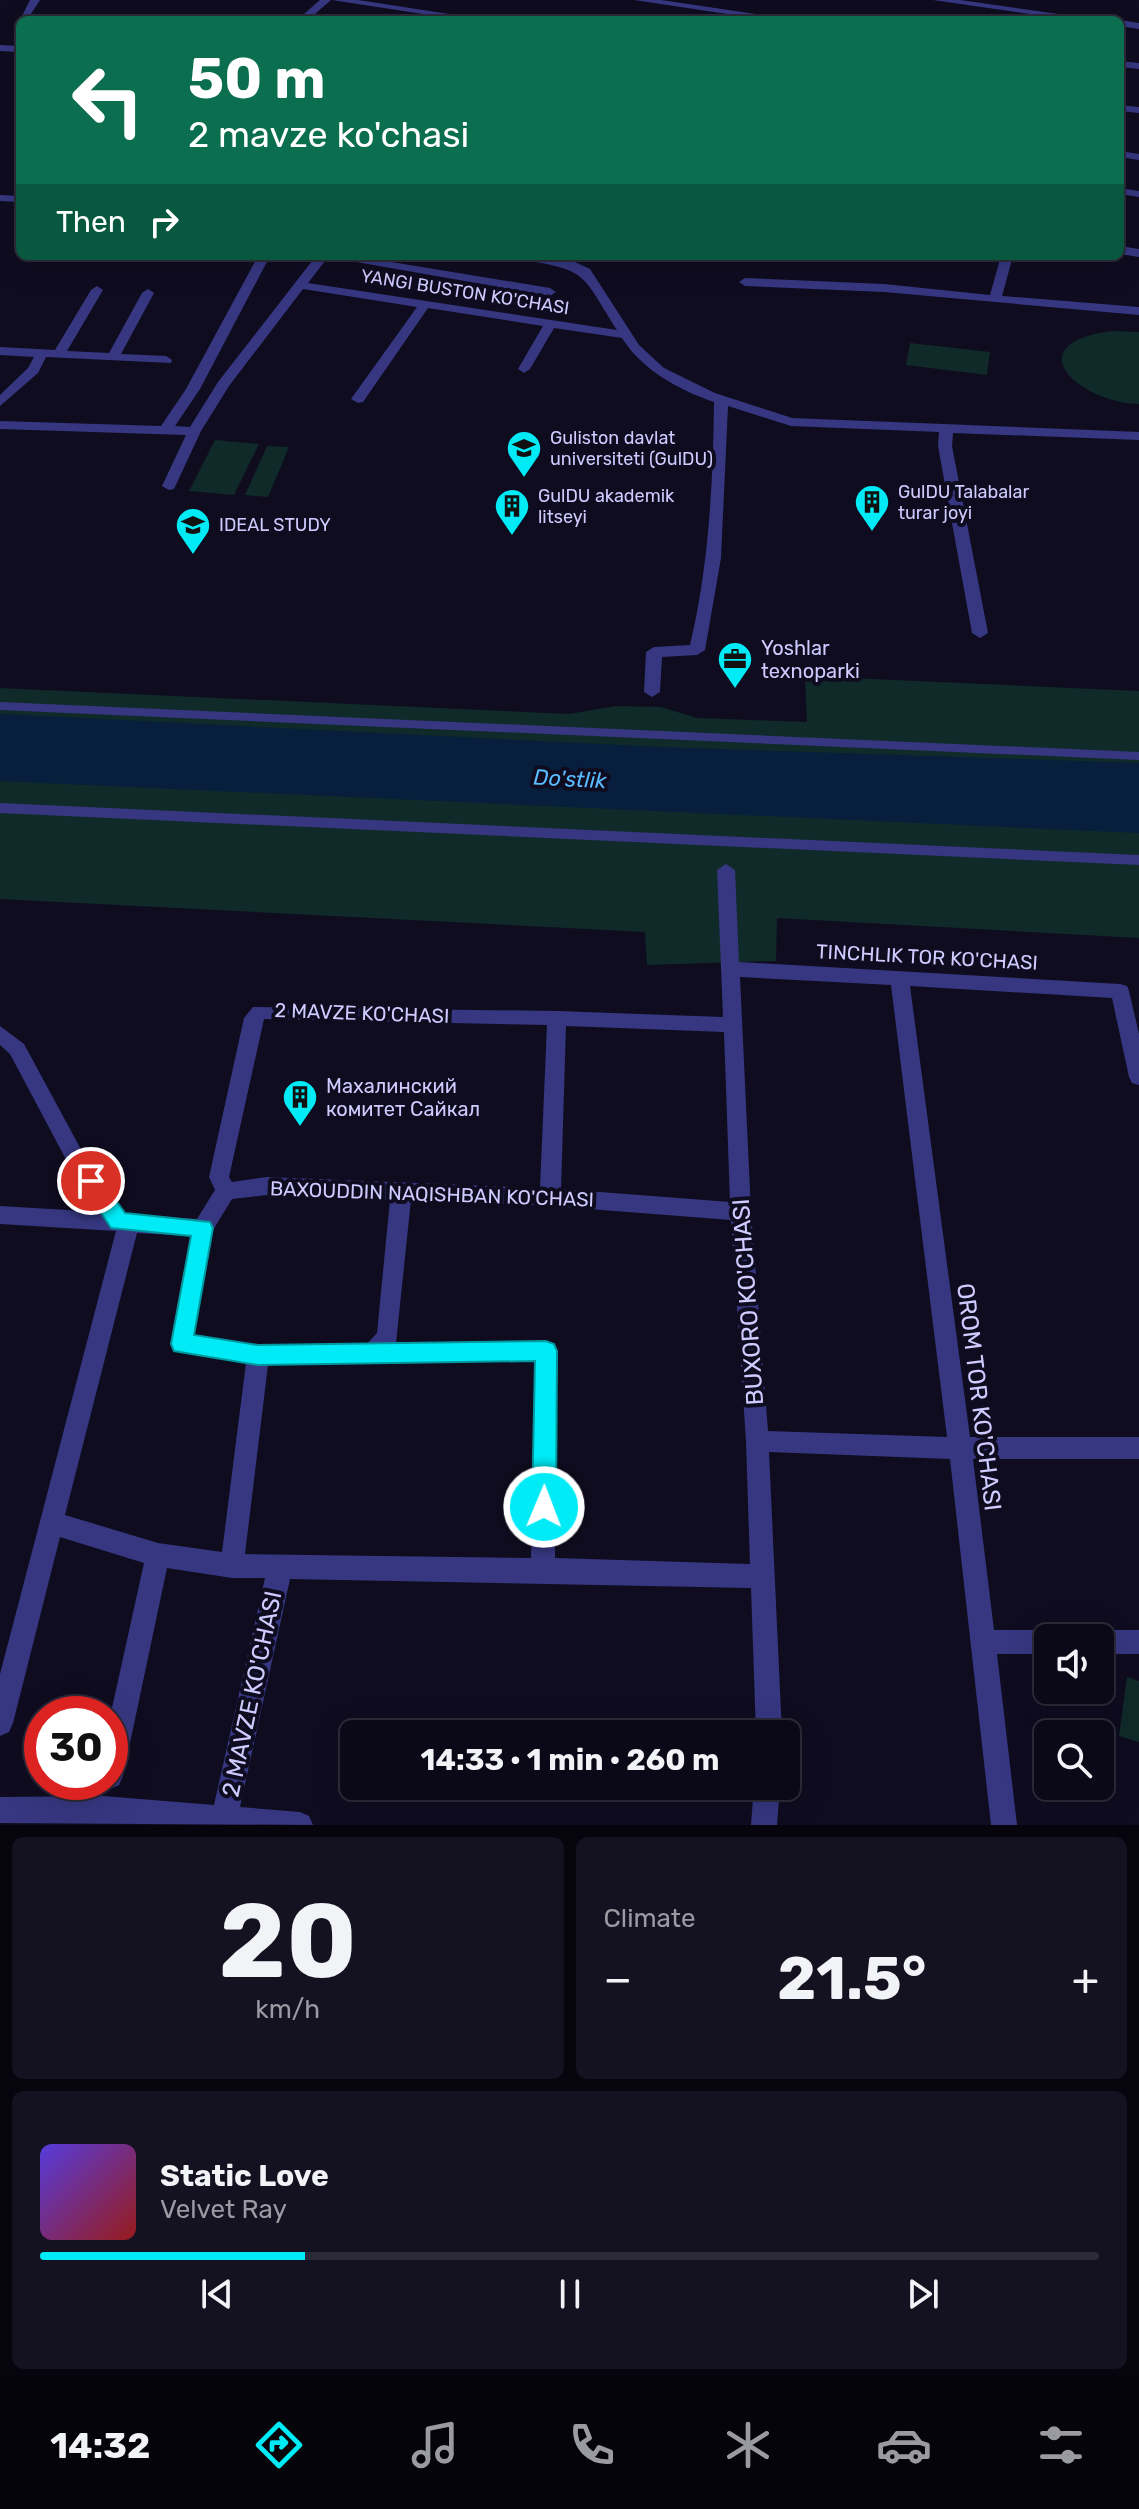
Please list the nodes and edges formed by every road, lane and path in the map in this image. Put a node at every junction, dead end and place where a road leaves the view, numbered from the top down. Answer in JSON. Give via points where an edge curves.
{"nodes":[{"id":1,"x":326,"y":0,"type":"edge"},
{"id":2,"x":337,"y":0,"type":"edge"},
{"id":3,"x":639,"y":0,"type":"edge"},
{"id":4,"x":938,"y":0,"type":"edge"},
{"id":5,"x":307,"y":16,"type":"edge"},
{"id":6,"x":454,"y":16,"type":"edge"},
{"id":7,"x":760,"y":16,"type":"edge"},
{"id":8,"x":1082,"y":16,"type":"edge"},
{"id":9,"x":262,"y":260,"type":"edge"},
{"id":10,"x":319,"y":260,"type":"edge"},
{"id":11,"x":357,"y":260,"type":"edge"},
{"id":12,"x":549,"y":260,"type":"edge"},
{"id":13,"x":1006,"y":260,"type":"edge"},
{"id":14,"x":745,"y":282,"type":"dead end"},
{"id":15,"x":298,"y":285,"type":"junction"},
{"id":16,"x":97,"y":290,"type":"dead end"},
{"id":17,"x":550,"y":292,"type":"dead end"},
{"id":18,"x":148,"y":293,"type":"dead end"},
{"id":19,"x":995,"y":299,"type":"junction"},
{"id":20,"x":425,"y":304,"type":"junction"},
{"id":21,"x":1139,"y":311,"type":"edge"},
{"id":22,"x":551,"y":323,"type":"junction"},
{"id":23,"x":627,"y":335,"type":"junction"},
{"id":24,"x":0,"y":351,"type":"edge"},
{"id":25,"x":42,"y":353,"type":"junction"},
{"id":26,"x":59,"y":354,"type":"junction"},
{"id":27,"x":113,"y":357,"type":"junction"},
{"id":28,"x":166,"y":360,"type":"dead end"},
{"id":29,"x":524,"y":369,"type":"dead end"},
{"id":30,"x":358,"y":399,"type":"dead end"},
{"id":31,"x":721,"y":400,"type":"junction"},
{"id":32,"x":0,"y":402,"type":"edge"},
{"id":33,"x":0,"y":425,"type":"edge"},
{"id":34,"x":946,"y":428,"type":"junction"},
{"id":35,"x":166,"y":429,"type":"junction"},
{"id":36,"x":194,"y":431,"type":"junction"},
{"id":37,"x":1139,"y":436,"type":"edge"},
{"id":38,"x":169,"y":486,"type":"dead end"},
{"id":39,"x":980,"y":633,"type":"dead end"},
{"id":40,"x":652,"y":692,"type":"dead end"},
{"id":41,"x":0,"y":706,"type":"edge"},
{"id":42,"x":1139,"y":756,"type":"edge"},
{"id":43,"x":0,"y":808,"type":"edge"},
{"id":44,"x":1139,"y":860,"type":"edge"},
{"id":45,"x":726,"y":870,"type":"dead end"},
{"id":46,"x":732,"y":969,"type":"junction"},
{"id":47,"x":899,"y":977,"type":"junction"},
{"id":48,"x":557,"y":1018,"type":"junction"},
{"id":49,"x":734,"y":1025,"type":"junction"},
{"id":50,"x":0,"y":1034,"type":"edge"},
{"id":51,"x":1139,"y":1077,"type":"edge"},
{"id":52,"x":226,"y":1191,"type":"junction"},
{"id":53,"x":401,"y":1191,"type":"junction"},
{"id":54,"x":550,"y":1197,"type":"junction"},
{"id":55,"x":741,"y":1212,"type":"junction"},
{"id":56,"x":0,"y":1215,"type":"edge"},
{"id":57,"x":124,"y":1222,"type":"junction"},
{"id":58,"x":203,"y":1228,"type":"junction"},
{"id":59,"x":375,"y":1351,"type":"junction"},
{"id":60,"x":258,"y":1355,"type":"junction"},
{"id":61,"x":757,"y":1441,"type":"junction"},
{"id":62,"x":960,"y":1448,"type":"junction"},
{"id":63,"x":1139,"y":1448,"type":"edge"},
{"id":64,"x":50,"y":1522,"type":"junction"},
{"id":65,"x":158,"y":1555,"type":"junction"},
{"id":66,"x":232,"y":1566,"type":"junction"},
{"id":67,"x":280,"y":1567,"type":"junction"},
{"id":68,"x":543,"y":1570,"type":"junction"},
{"id":69,"x":762,"y":1576,"type":"junction"},
{"id":70,"x":982,"y":1642,"type":"junction"},
{"id":71,"x":1034,"y":1642,"type":"edge"},
{"id":72,"x":1114,"y":1642,"type":"edge"},
{"id":73,"x":1139,"y":1642,"type":"edge"},
{"id":74,"x":127,"y":1696,"type":"edge"},
{"id":75,"x":768,"y":1720,"type":"edge"},
{"id":76,"x":0,"y":1723,"type":"edge"},
{"id":77,"x":105,"y":1800,"type":"edge"},
{"id":78,"x":766,"y":1800,"type":"edge"},
{"id":79,"x":103,"y":1809,"type":"junction"},
{"id":80,"x":0,"y":1810,"type":"edge"},
{"id":81,"x":224,"y":1821,"type":"junction"},
{"id":82,"x":300,"y":1825,"type":"edge"},
{"id":83,"x":764,"y":1825,"type":"edge"},
{"id":84,"x":1004,"y":1825,"type":"edge"}],
"edges":[{"from":1,"to":5,"type":"street"},
{"from":2,"to":6,"type":"street"},
{"from":3,"to":7,"type":"street"},
{"from":4,"to":8,"type":"street"},
{"from":9,"to":35,"type":"street"},
{"from":10,"to":15,"type":"street"},
{"from":11,"to":17,"type":"street"},
{"from":12,"to":23,"type":"street","via":[[586,272]]},
{"from":13,"to":19,"type":"street"},
{"from":14,"to":19,"type":"street"},
{"from":15,"to":20,"type":"street","name":"YANGI BUSTON KO'CHASI"},
{"from":15,"to":36,"type":"street"},
{"from":16,"to":26,"type":"street"},
{"from":18,"to":27,"type":"street"},
{"from":19,"to":21,"type":"street"},
{"from":20,"to":22,"type":"street","name":"YANGI BUSTON KO'CHASI"},
{"from":20,"to":30,"type":"street"},
{"from":22,"to":23,"type":"street","name":"YANGI BUSTON KO'CHASI"},
{"from":22,"to":29,"type":"street"},
{"from":23,"to":31,"type":"street","via":[[659,371]]},
{"from":24,"to":25,"type":"street"},
{"from":25,"to":26,"type":"street"},
{"from":25,"to":32,"type":"street","via":[[33,370]]},
{"from":26,"to":27,"type":"street"},
{"from":27,"to":28,"type":"street"},
{"from":31,"to":34,"type":"street","via":[[791,422]]},
{"from":31,"to":40,"type":"street","via":[[720,487],[704,623],[697,650],[654,652]]},
{"from":33,"to":35,"type":"street"},
{"from":34,"to":37,"type":"street"},
{"from":34,"to":39,"type":"street"},
{"from":35,"to":36,"type":"street"},
{"from":36,"to":38,"type":"street"},
{"from":41,"to":42,"type":"street"},
{"from":43,"to":44,"type":"street"},
{"from":45,"to":46,"type":"street","name":"BUXORO KO'CHASI"},
{"from":46,"to":47,"type":"street","name":"TINCHLIK TOR KO'CHASI"},
{"from":46,"to":49,"type":"street","name":"BUXORO KO'CHASI"},
{"from":47,"to":51,"type":"street","name":"TINCHLIK TOR KO'CHASI","via":[[1120,991]]},
{"from":47,"to":62,"type":"street","name":"OROM TOR KO'CHASI"},
{"from":48,"to":49,"type":"street"},
{"from":48,"to":52,"type":"street","name":"2 MAVZE KO'CHASI","via":[[260,1012],[253,1018],[219,1177]]},
{"from":48,"to":54,"type":"street"},
{"from":49,"to":55,"type":"street","name":"BUXORO KO'CHASI"},
{"from":50,"to":57,"type":"street","via":[[17,1049],[77,1161]]},
{"from":52,"to":53,"type":"street","name":"BAXOUDDIN NAQISHBAN KO'CHASI","via":[[267,1186]]},
{"from":52,"to":58,"type":"street"},
{"from":53,"to":54,"type":"street","name":"BAXOUDDIN NAQISHBAN KO'CHASI"},
{"from":53,"to":59,"type":"street","via":[[388,1337]]},
{"from":54,"to":55,"type":"street","name":"BAXOUDDIN NAQISHBAN KO'CHASI"},
{"from":55,"to":61,"type":"street","name":"BUXORO KO'CHASI"},
{"from":56,"to":57,"type":"street"},
{"from":57,"to":58,"type":"street"},
{"from":57,"to":64,"type":"street","via":[[67,1472]]},
{"from":58,"to":60,"type":"street","via":[[182,1344]]},
{"from":59,"to":60,"type":"street"},
{"from":59,"to":68,"type":"street","via":[[546,1351]]},
{"from":60,"to":66,"type":"street"},
{"from":61,"to":62,"type":"street"},
{"from":61,"to":69,"type":"street","name":"BUXORO KO'CHASI"},
{"from":62,"to":63,"type":"street"},
{"from":62,"to":70,"type":"street","name":"OROM TOR KO'CHASI"},
{"from":64,"to":65,"type":"street","name":"2 MAVZE KO'CHASI"},
{"from":64,"to":76,"type":"street"},
{"from":65,"to":66,"type":"street","name":"2 MAVZE KO'CHASI"},
{"from":65,"to":74,"type":"street"},
{"from":66,"to":67,"type":"street","name":"2 MAVZE KO'CHASI"},
{"from":67,"to":68,"type":"street","name":"2 MAVZE KO'CHASI"},
{"from":67,"to":81,"type":"street","name":"2 MAVZE KO'CHASI"},
{"from":68,"to":69,"type":"street","name":"2 MAVZE KO'CHASI"},
{"from":69,"to":75,"type":"street","name":"BUXORO KO'CHASI"},
{"from":70,"to":71,"type":"street"},
{"from":70,"to":84,"type":"street","name":"OROM TOR KO'CHASI"},
{"from":72,"to":73,"type":"street"},
{"from":77,"to":79,"type":"street"},
{"from":78,"to":83,"type":"street"},
{"from":79,"to":80,"type":"street","name":"2 MAVZE KO'CHASI"},
{"from":79,"to":81,"type":"street","name":"2 MAVZE KO'CHASI"},
{"from":81,"to":82,"type":"street","name":"2 MAVZE KO'CHASI"}]}
